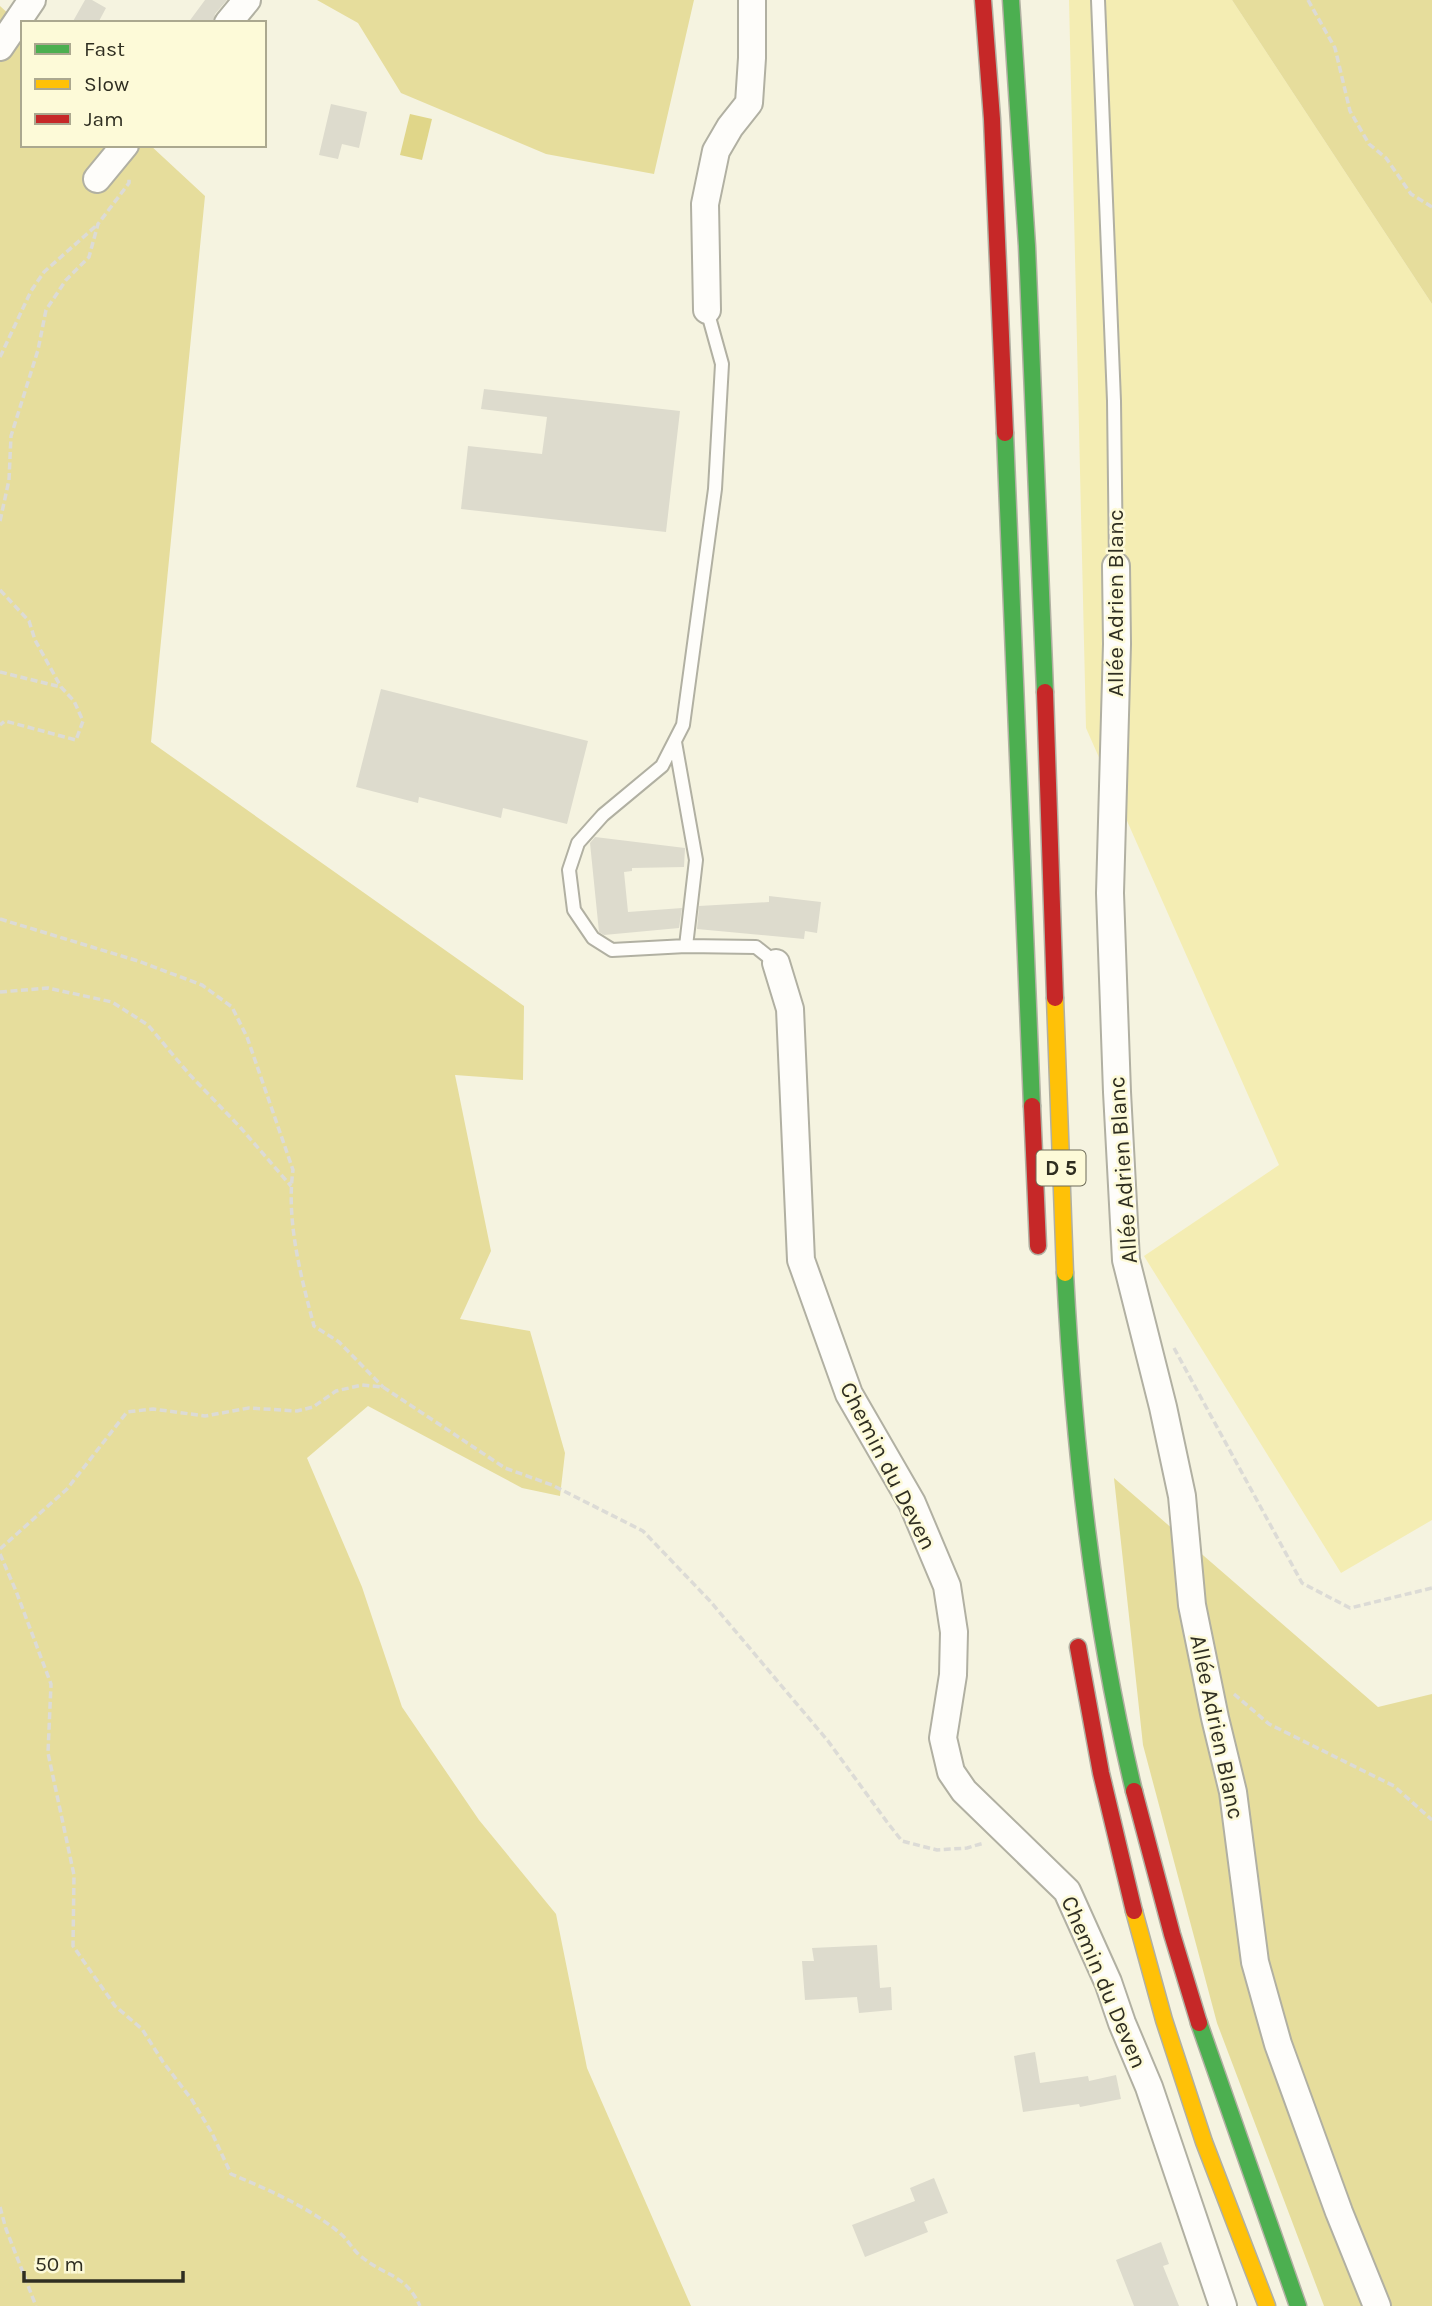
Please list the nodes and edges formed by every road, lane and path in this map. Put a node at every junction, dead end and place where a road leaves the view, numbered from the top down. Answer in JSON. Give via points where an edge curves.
{"nodes":[{"id":1,"x":32,"y":0,"type":"edge"},
{"id":2,"x":247,"y":0,"type":"edge"},
{"id":3,"x":752,"y":0,"type":"edge"},
{"id":4,"x":983,"y":0,"type":"edge"},
{"id":5,"x":1011,"y":0,"type":"edge"},
{"id":6,"x":1098,"y":0,"type":"edge"},
{"id":7,"x":1308,"y":0,"type":"edge"},
{"id":8,"x":230,"y":21,"type":"edge"},
{"id":9,"x":0,"y":47,"type":"edge"},
{"id":10,"x":128,"y":158,"type":"edge"},
{"id":11,"x":97,"y":179,"type":"dead end"},
{"id":12,"x":1432,"y":207,"type":"edge"},
{"id":13,"x":98,"y":224,"type":"junction"},
{"id":14,"x":706,"y":310,"type":"joint"},
{"id":15,"x":0,"y":357,"type":"edge"},
{"id":16,"x":0,"y":521,"type":"edge"},
{"id":17,"x":1116,"y":566,"type":"joint"},
{"id":18,"x":0,"y":590,"type":"edge"},
{"id":19,"x":0,"y":673,"type":"edge"},
{"id":20,"x":61,"y":687,"type":"junction"},
{"id":21,"x":0,"y":725,"type":"edge"},
{"id":22,"x":675,"y":741,"type":"junction"},
{"id":23,"x":0,"y":919,"type":"edge"},
{"id":24,"x":686,"y":946,"type":"junction"},
{"id":25,"x":776,"y":963,"type":"joint"},
{"id":26,"x":0,"y":992,"type":"edge"},
{"id":27,"x":291,"y":1186,"type":"junction"},
{"id":28,"x":1039,"y":1255,"type":"dead end"},
{"id":29,"x":1172,"y":1343,"type":"dead end"},
{"id":30,"x":383,"y":1387,"type":"junction"},
{"id":31,"x":0,"y":1552,"type":"edge"},
{"id":32,"x":1432,"y":1588,"type":"edge"},
{"id":33,"x":1075,"y":1626,"type":"dead end"},
{"id":34,"x":1207,"y":1680,"type":"junction"},
{"id":35,"x":1432,"y":1820,"type":"edge"},
{"id":36,"x":1013,"y":1836,"type":"junction"},
{"id":37,"x":0,"y":2207,"type":"edge"},
{"id":38,"x":36,"y":2306,"type":"edge"},
{"id":39,"x":420,"y":2306,"type":"edge"},
{"id":40,"x":1222,"y":2306,"type":"edge"},
{"id":41,"x":1267,"y":2306,"type":"edge"},
{"id":42,"x":1298,"y":2306,"type":"edge"},
{"id":43,"x":1377,"y":2306,"type":"edge"}],
"edges":[{"from":1,"to":9,"type":"street"},
{"from":2,"to":8,"type":"street"},
{"from":3,"to":14,"type":"street","via":[[749,103],[716,151],[705,204]]},
{"from":4,"to":28,"type":"main road","number":"D 5","via":[[992,119]]},
{"from":5,"to":42,"type":"main road","number":"D 5","via":[[1040,573],[1064,1249],[1072,1401],[1088,1550],[1115,1705],[1180,1963]]},
{"from":6,"to":17,"type":"lane","name":"Allée Adrien Blanc"},
{"from":7,"to":12,"type":"path","via":[[1335,48],[1350,111],[1369,144],[1386,158],[1411,194]]},
{"from":10,"to":11,"type":"street"},
{"from":10,"to":13,"type":"path","via":[[129,183]]},
{"from":13,"to":15,"type":"path","via":[[44,272]]},
{"from":13,"to":16,"type":"path","via":[[89,257],[46,310],[11,436],[9,480]]},
{"from":14,"to":22,"type":"lane","via":[[722,363],[715,489],[683,725]]},
{"from":17,"to":34,"type":"street","name":"Allée Adrien Blanc","via":[[1110,893],[1126,1260],[1182,1496],[1192,1605]]},
{"from":18,"to":20,"type":"path","via":[[29,621]]},
{"from":19,"to":20,"type":"path"},
{"from":20,"to":21,"type":"path","via":[[83,721],[76,740],[5,721]]},
{"from":22,"to":24,"type":"lane","via":[[696,860]]},
{"from":22,"to":24,"type":"lane","via":[[662,766],[603,815],[578,843],[569,870],[574,910],[593,938],[612,950]]},
{"from":23,"to":27,"type":"path","via":[[202,985],[232,1007],[247,1037],[293,1170]]},
{"from":24,"to":25,"type":"lane","via":[[756,947]]},
{"from":25,"to":36,"type":"street","name":"Chemin du Deven","via":[[790,1009],[801,1259],[849,1394],[912,1503],[947,1586],[954,1632],[953,1675],[943,1738],[951,1772],[964,1791]]},
{"from":26,"to":27,"type":"path","via":[[48,988],[100,999],[149,1025]]},
{"from":27,"to":30,"type":"path","via":[[297,1251],[314,1326],[339,1342]]},
{"from":29,"to":32,"type":"path","via":[[1301,1583],[1350,1608]]},
{"from":30,"to":31,"type":"path","via":[[362,1385],[336,1391],[313,1407],[297,1411],[249,1408],[205,1416],[153,1409],[127,1412],[67,1489]]},
{"from":30,"to":36,"type":"path","via":[[505,1468],[552,1485],[643,1531],[710,1601],[828,1741],[902,1841],[937,1850]]},
{"from":31,"to":39,"type":"path","via":[[51,1684],[48,1753],[74,1875],[73,1945],[116,2006],[142,2029],[192,2100],[231,2174],[278,2194],[341,2234],[363,2258],[412,2290]]},
{"from":33,"to":41,"type":"main road","via":[[1115,1837],[1138,1926],[1204,2143]]},
{"from":34,"to":35,"type":"path","via":[[1235,1695],[1269,1724],[1394,1786]]},
{"from":34,"to":43,"type":"street","name":"Allée Adrien Blanc","via":[[1233,1793],[1255,1962],[1278,2044]]},
{"from":36,"to":40,"type":"street","name":"Chemin du Deven","via":[[1067,1891],[1108,1982],[1149,2087]]},
{"from":37,"to":38,"type":"path"}]}
